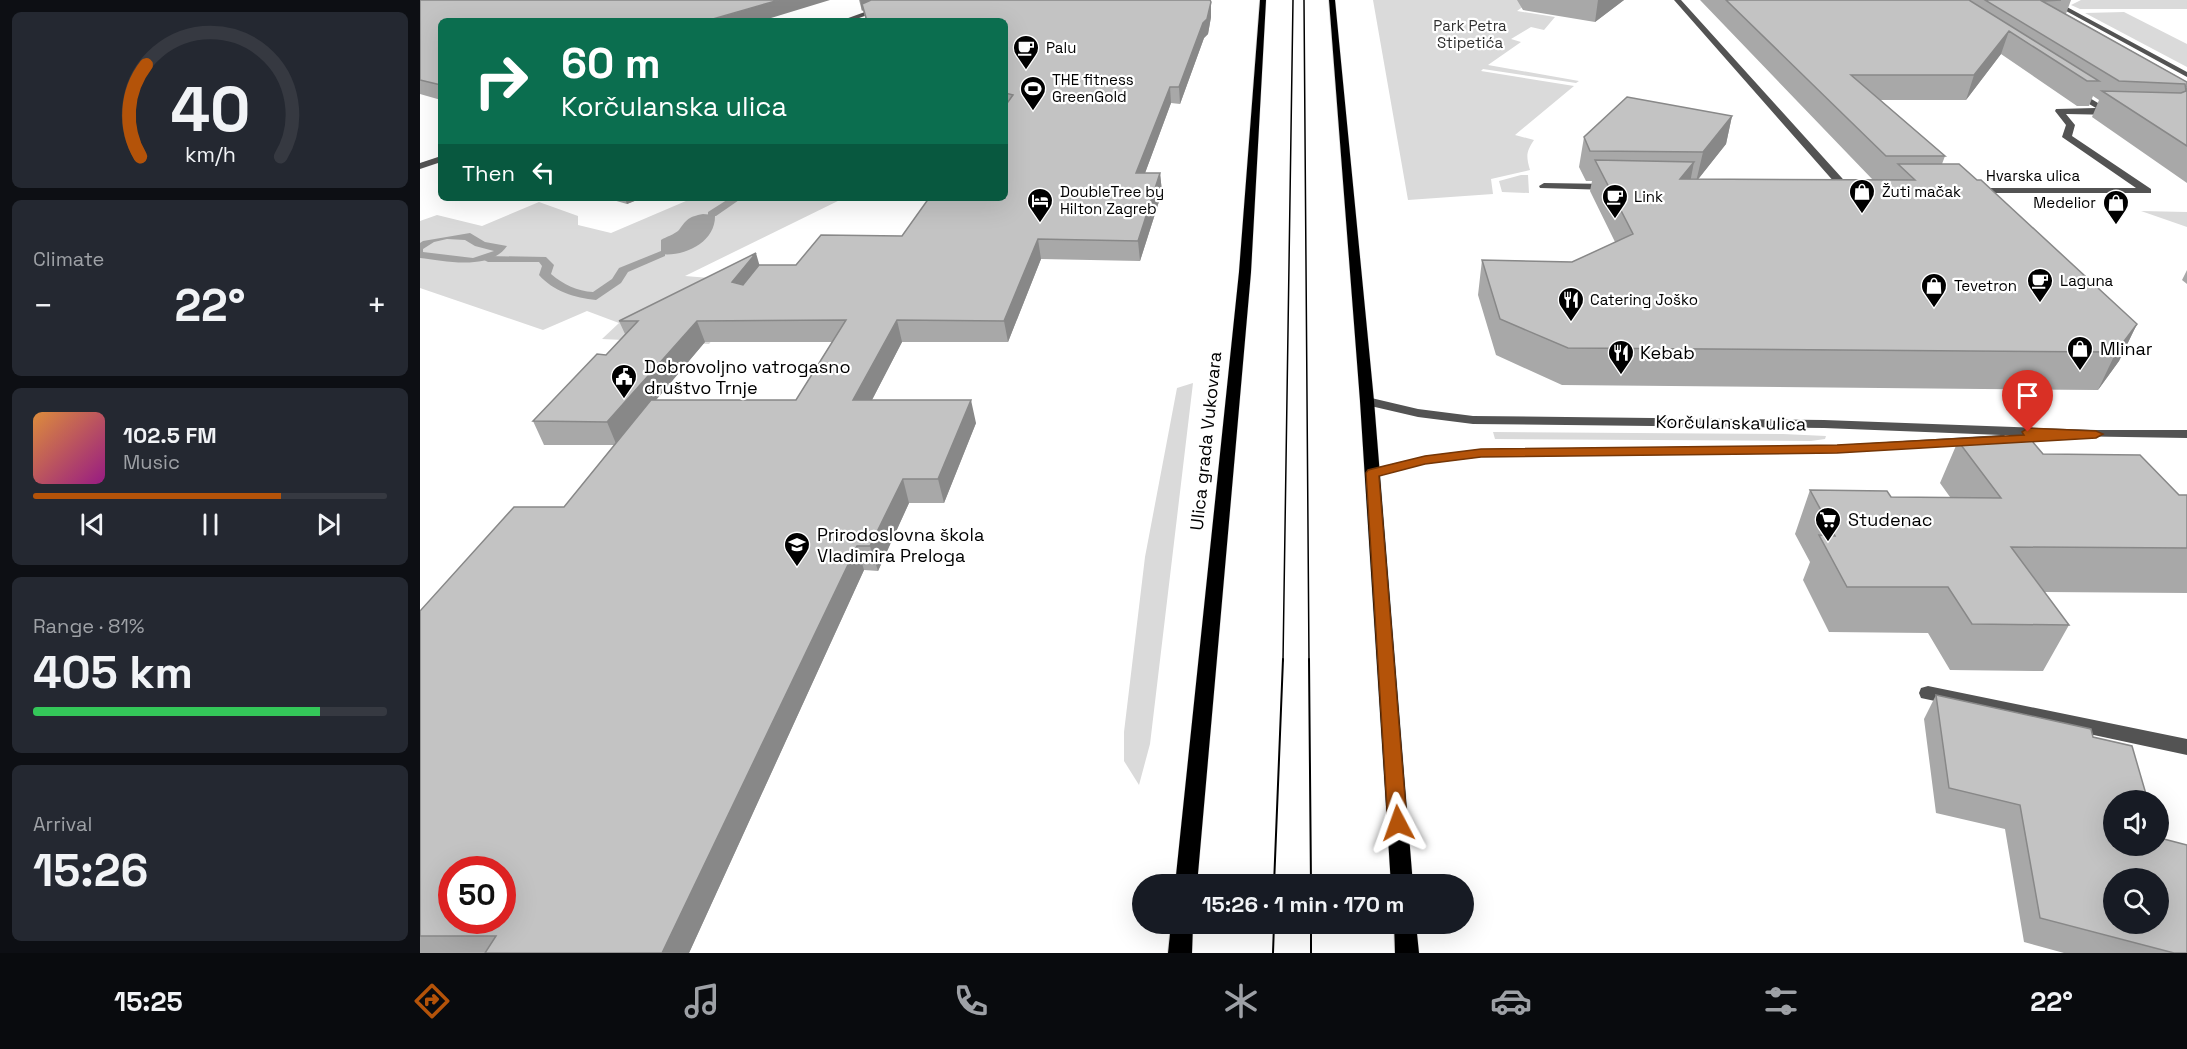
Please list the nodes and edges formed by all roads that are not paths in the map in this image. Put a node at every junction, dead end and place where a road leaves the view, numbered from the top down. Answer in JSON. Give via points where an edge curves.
{"nodes":[{"id":1,"x":905,"y":0,"type":"edge"},
{"id":2,"x":1263,"y":0,"type":"edge"},
{"id":3,"x":1332,"y":0,"type":"edge"},
{"id":4,"x":1677,"y":0,"type":"edge"},
{"id":5,"x":2049,"y":0,"type":"edge"},
{"id":6,"x":853,"y":18,"type":"edge"},
{"id":7,"x":2187,"y":75,"type":"edge"},
{"id":8,"x":2066,"y":87,"type":"edge"},
{"id":9,"x":2106,"y":111,"type":"junction"},
{"id":10,"x":2127,"y":112,"type":"edge"},
{"id":11,"x":438,"y":160,"type":"edge"},
{"id":12,"x":420,"y":166,"type":"edge"},
{"id":13,"x":1544,"y":186,"type":"dead end"},
{"id":14,"x":1626,"y":187,"type":"edge"},
{"id":15,"x":1835,"y":190,"type":"edge"},
{"id":16,"x":1960,"y":190,"type":"edge"},
{"id":17,"x":1367,"y":401,"type":"junction"},
{"id":18,"x":2096,"y":434,"type":"junction"},
{"id":19,"x":2187,"y":435,"type":"edge"},
{"id":20,"x":1372,"y":473,"type":"junction"},
{"id":21,"x":1928,"y":693,"type":"dead end"},
{"id":22,"x":2187,"y":747,"type":"edge"},
{"id":23,"x":1187,"y":874,"type":"edge"},
{"id":24,"x":1401,"y":874,"type":"edge"},
{"id":25,"x":1181,"y":934,"type":"edge"},
{"id":26,"x":1406,"y":934,"type":"edge"},
{"id":27,"x":1180,"y":953,"type":"edge"},
{"id":28,"x":1407,"y":953,"type":"edge"}],
"edges":[{"from":1,"to":6,"type":"street"},
{"from":2,"to":23,"type":"main road","name":"Ulica grada Vukovara","via":[[1245,272]]},
{"from":3,"to":17,"type":"main road"},
{"from":4,"to":15,"type":"street","via":[[1853,190]]},
{"from":5,"to":7,"type":"street"},
{"from":8,"to":9,"type":"street"},
{"from":9,"to":10,"type":"street"},
{"from":9,"to":16,"type":"street","name":"Hvarska ulica","via":[[2059,111],[2071,125],[2067,136],[2147,191]]},
{"from":11,"to":12,"type":"street"},
{"from":13,"to":14,"type":"street"},
{"from":17,"to":18,"type":"street","name":"Korčulanska ulica","via":[[1473,420],[1824,424]]},
{"from":17,"to":20,"type":"main road"},
{"from":18,"to":19,"type":"street","name":"Korčulanska ulica"},
{"from":18,"to":20,"type":"street","name":"Korčulanska ulica","via":[[1837,449],[1481,453],[1425,460]]},
{"from":20,"to":24,"type":"main road"},
{"from":21,"to":22,"type":"street"},
{"from":25,"to":27,"type":"main road"},
{"from":26,"to":28,"type":"main road"}]}
